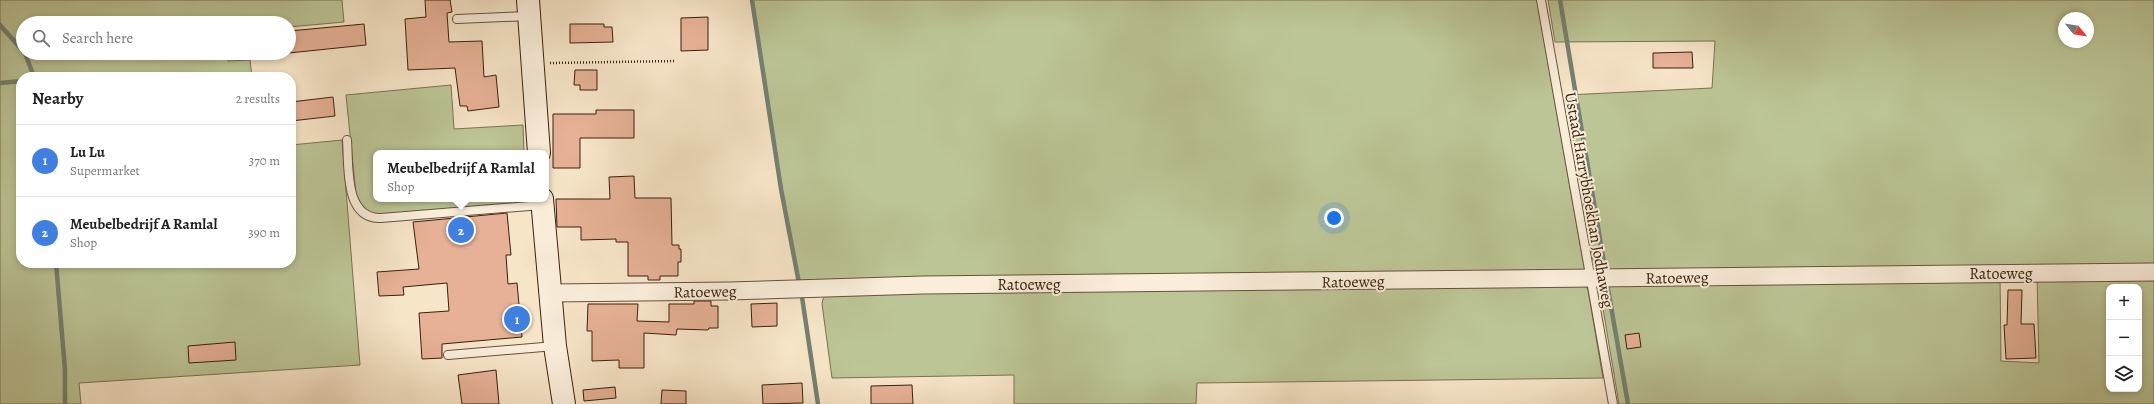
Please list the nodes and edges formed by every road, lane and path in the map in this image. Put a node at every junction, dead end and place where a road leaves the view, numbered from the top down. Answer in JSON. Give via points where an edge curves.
{"nodes":[{"id":1,"x":1541,"y":0,"type":"edge"},
{"id":2,"x":529,"y":8,"type":"edge"},
{"id":3,"x":457,"y":19,"type":"dead end"},
{"id":4,"x":676,"y":61,"type":"dead end"},
{"id":5,"x":533,"y":64,"type":"junction"},
{"id":6,"x":346,"y":140,"type":"dead end"},
{"id":7,"x":539,"y":150,"type":"edge"},
{"id":8,"x":543,"y":202,"type":"edge"},
{"id":9,"x":2154,"y":272,"type":"edge"},
{"id":10,"x":1590,"y":277,"type":"junction"},
{"id":11,"x":552,"y":292,"type":"junction"},
{"id":12,"x":555,"y":346,"type":"junction"},
{"id":13,"x":448,"y":355,"type":"dead end"},
{"id":14,"x":564,"y":404,"type":"edge"},
{"id":15,"x":1613,"y":404,"type":"edge"}],
"edges":[{"from":1,"to":10,"type":"lane","name":"Ustaad Harrybhoekhan Jodhaweg"},
{"from":2,"to":3,"type":"lane"},
{"from":2,"to":5,"type":"main road"},
{"from":4,"to":5,"type":"path"},
{"from":5,"to":7,"type":"main road"},
{"from":6,"to":8,"type":"lane","via":[[353,199],[366,217],[381,218]]},
{"from":8,"to":11,"type":"main road"},
{"from":9,"to":10,"type":"street","name":"Ratoeweg"},
{"from":10,"to":11,"type":"street","name":"Ratoeweg"},
{"from":10,"to":15,"type":"lane","name":"Ustaad Harrybhoekhan Jodhaweg"},
{"from":11,"to":12,"type":"main road"},
{"from":12,"to":13,"type":"lane"},
{"from":12,"to":14,"type":"main road"}]}
